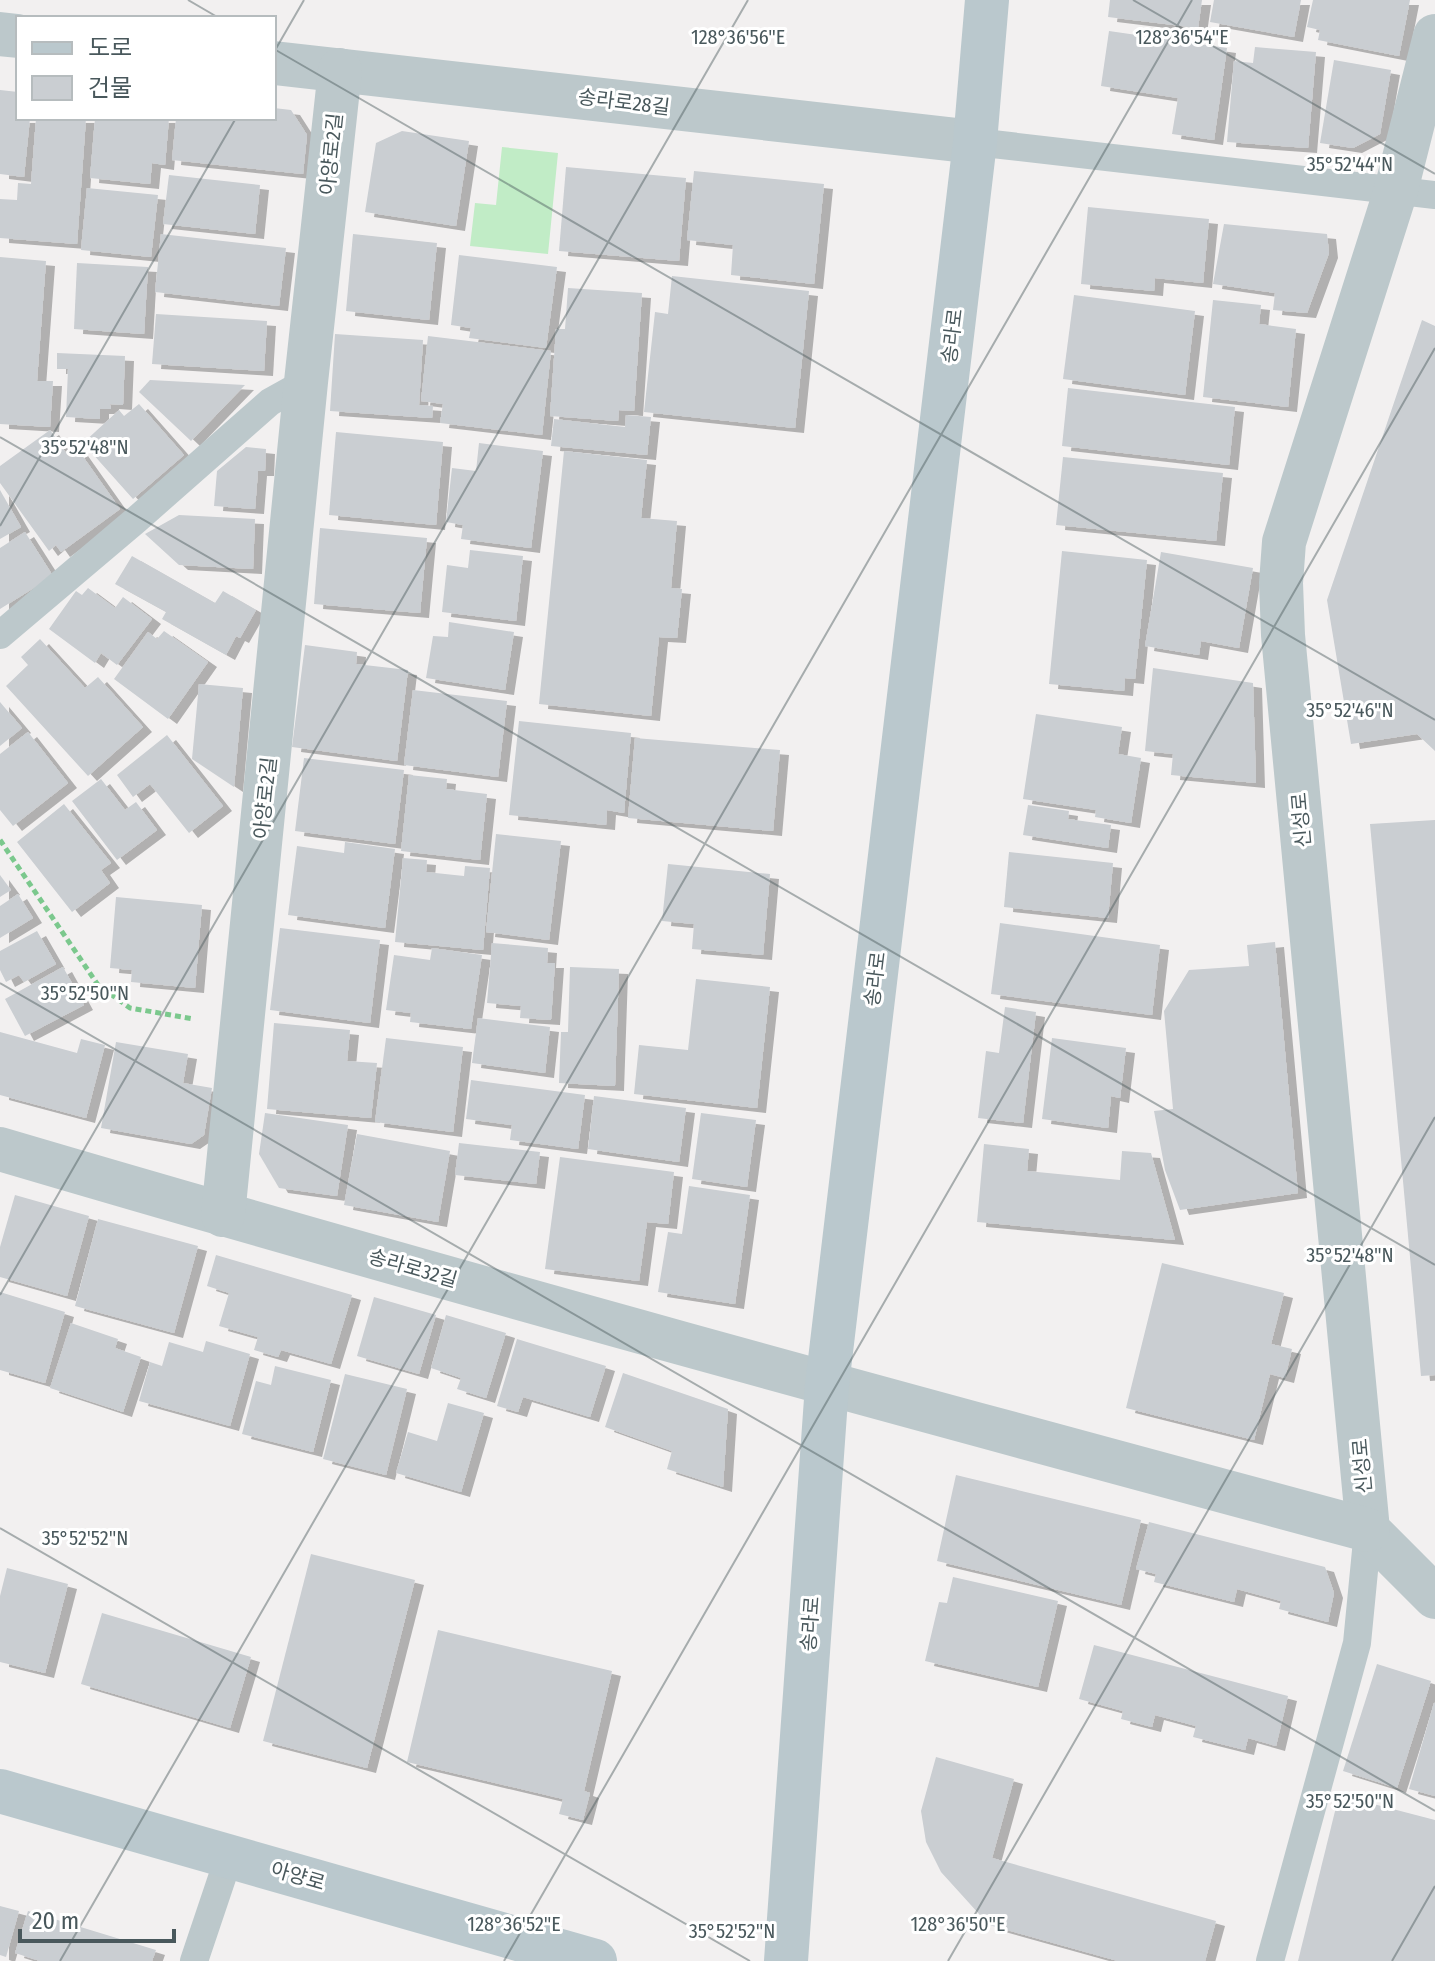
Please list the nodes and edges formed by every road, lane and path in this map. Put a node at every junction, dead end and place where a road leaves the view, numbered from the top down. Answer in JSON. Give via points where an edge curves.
{"nodes":[{"id":1,"x":987,"y":0,"type":"edge"},
{"id":2,"x":1435,"y":36,"type":"edge"},
{"id":3,"x":276,"y":63,"type":"edge"},
{"id":4,"x":340,"y":70,"type":"junction"},
{"id":5,"x":975,"y":142,"type":"junction"},
{"id":6,"x":1415,"y":193,"type":"edge"},
{"id":7,"x":306,"y":382,"type":"junction"},
{"id":8,"x":0,"y":635,"type":"edge"},
{"id":9,"x":0,"y":840,"type":"edge"},
{"id":10,"x":243,"y":1027,"type":"junction"},
{"id":11,"x":0,"y":1149,"type":"edge"},
{"id":12,"x":223,"y":1215,"type":"junction"},
{"id":13,"x":827,"y":1385,"type":"junction"},
{"id":14,"x":1368,"y":1530,"type":"junction"},
{"id":15,"x":1435,"y":1597,"type":"edge"},
{"id":16,"x":0,"y":1791,"type":"edge"},
{"id":17,"x":229,"y":1857,"type":"junction"},
{"id":18,"x":194,"y":1961,"type":"edge"},
{"id":19,"x":595,"y":1961,"type":"edge"},
{"id":20,"x":786,"y":1961,"type":"edge"},
{"id":21,"x":1270,"y":1961,"type":"edge"}],
"edges":[{"from":1,"to":5,"type":"main road","name":"송라로"},
{"from":2,"to":6,"type":"street","name":"신성로"},
{"from":3,"to":4,"type":"street","name":"송라로28길"},
{"from":4,"to":5,"type":"street","name":"송라로28길"},
{"from":4,"to":7,"type":"street","name":"아양로2길"},
{"from":5,"to":6,"type":"lane"},
{"from":5,"to":13,"type":"main road","name":"송라로"},
{"from":6,"to":14,"type":"street","name":"신성로","via":[[1284,542],[1281,583]]},
{"from":7,"to":8,"type":"lane","via":[[270,402]]},
{"from":7,"to":10,"type":"street","name":"아양로2길"},
{"from":9,"to":10,"type":"path","via":[[98,985],[130,1008]]},
{"from":10,"to":12,"type":"street","name":"아양로2길"},
{"from":11,"to":12,"type":"street","name":"송라로32길"},
{"from":12,"to":13,"type":"street","name":"송라로32길"},
{"from":13,"to":14,"type":"street","name":"송라로32길"},
{"from":13,"to":20,"type":"main road","name":"송라로"},
{"from":14,"to":15,"type":"street"},
{"from":14,"to":21,"type":"lane","via":[[1357,1643]]},
{"from":16,"to":17,"type":"main road","name":"아양로"},
{"from":17,"to":18,"type":"lane"},
{"from":17,"to":19,"type":"main road","name":"아양로"}]}
